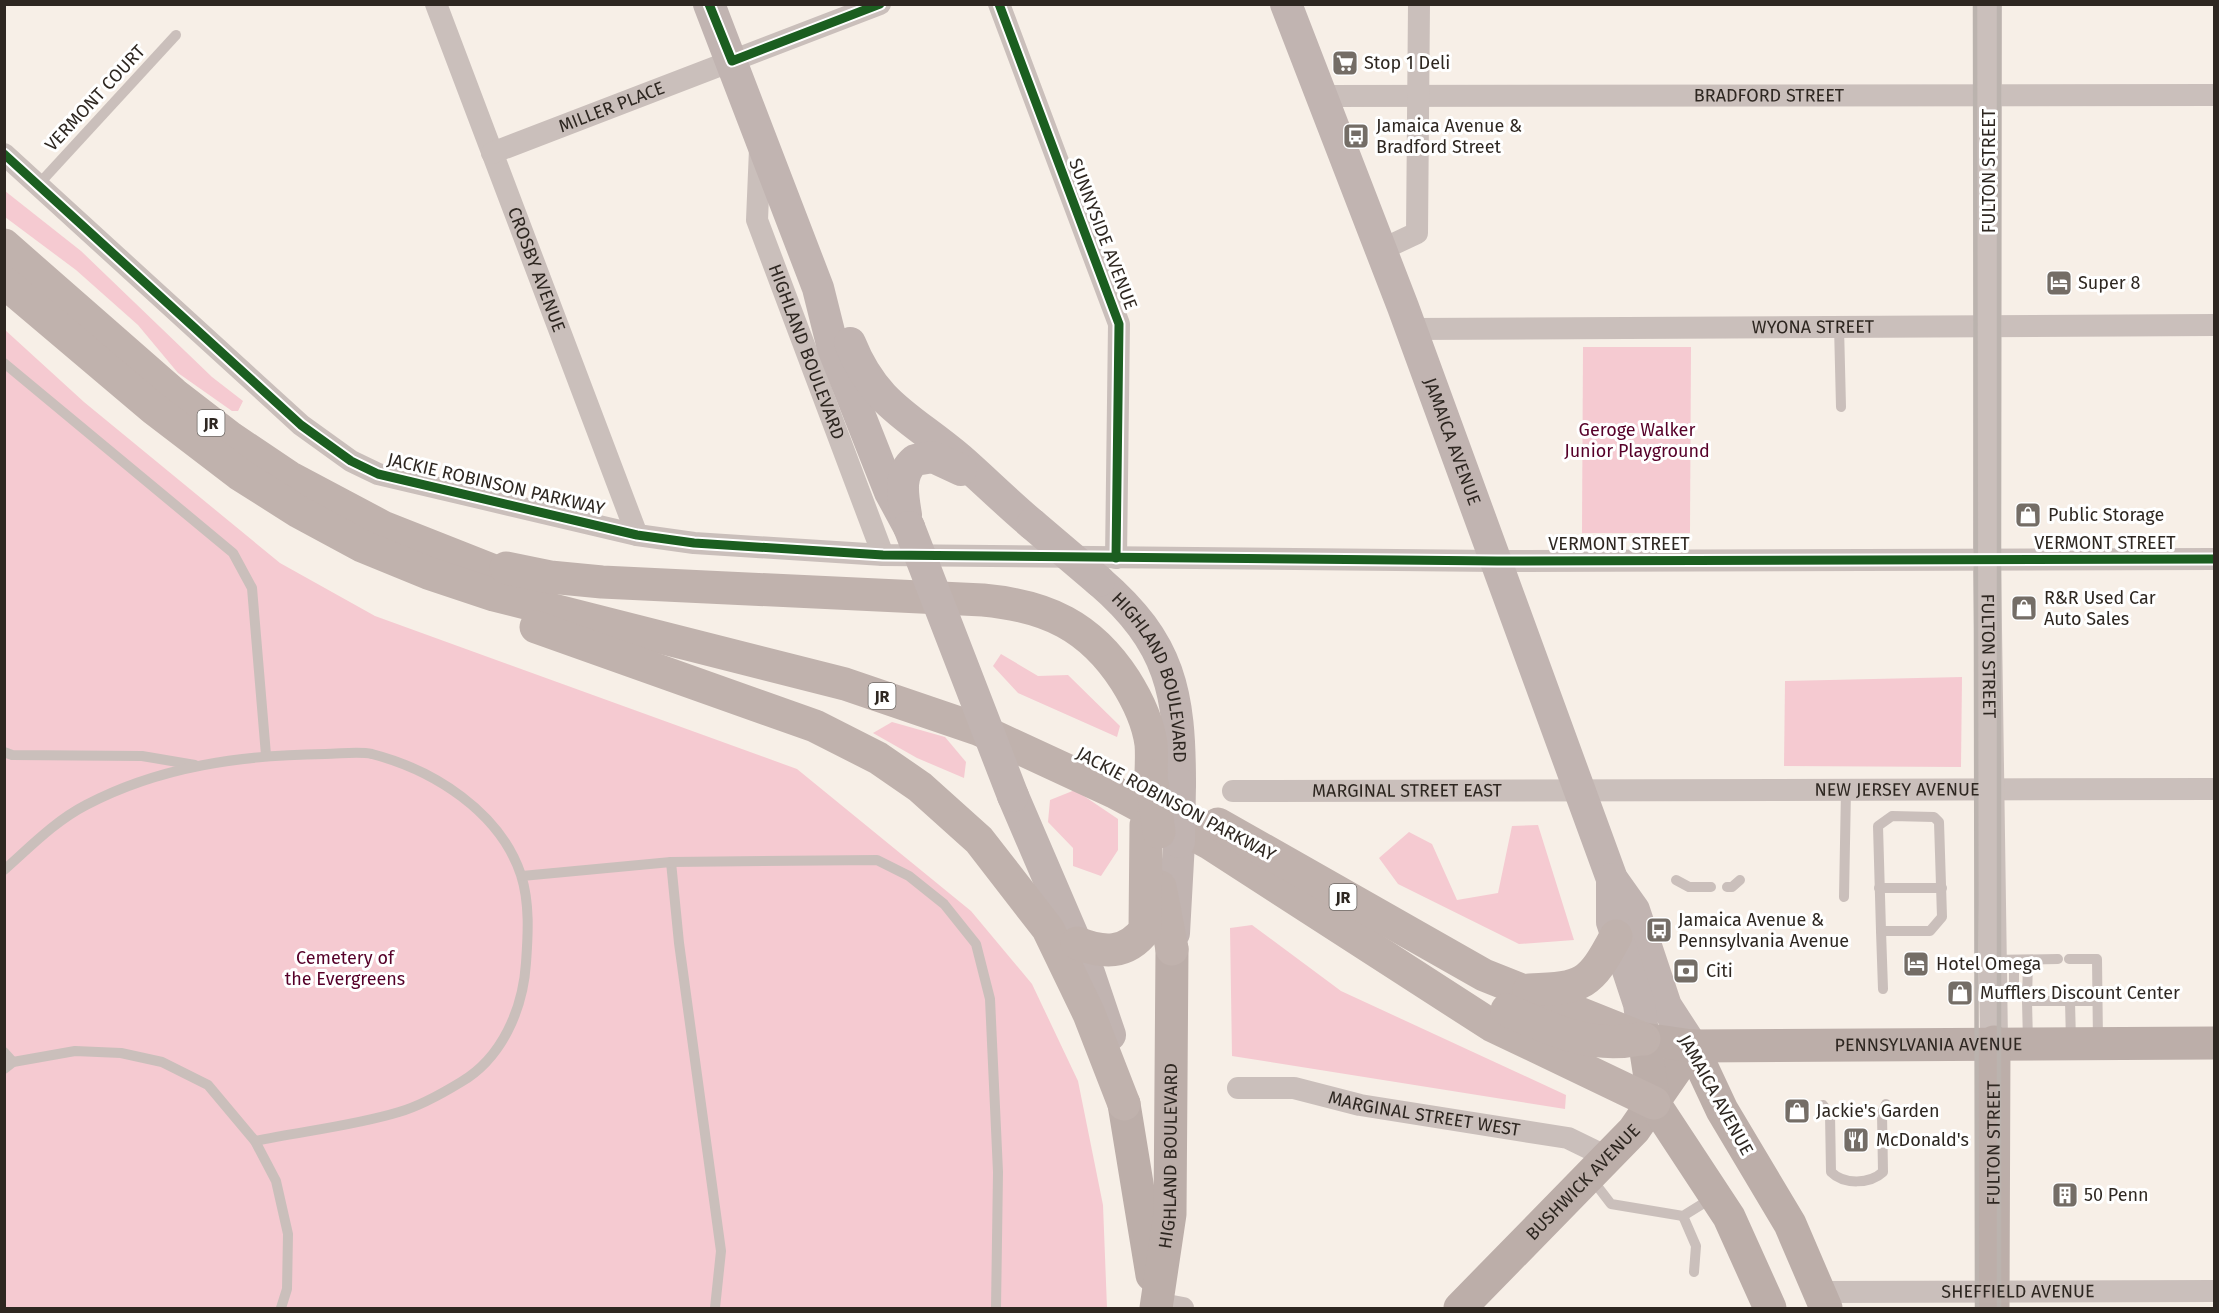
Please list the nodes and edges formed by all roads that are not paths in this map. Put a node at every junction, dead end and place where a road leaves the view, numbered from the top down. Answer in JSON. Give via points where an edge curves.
{"nodes":[{"id":1,"x":436,"y":4,"type":"edge"},
{"id":2,"x":709,"y":4,"type":"edge"},
{"id":3,"x":880,"y":4,"type":"edge"},
{"id":4,"x":999,"y":4,"type":"edge"},
{"id":5,"x":1286,"y":4,"type":"edge"},
{"id":6,"x":1419,"y":4,"type":"edge"},
{"id":7,"x":1988,"y":4,"type":"edge"},
{"id":8,"x":176,"y":35,"type":"dead end"},
{"id":9,"x":732,"y":61,"type":"junction"},
{"id":10,"x":1322,"y":96,"type":"junction"},
{"id":11,"x":1989,"y":96,"type":"junction"},
{"id":12,"x":2214,"y":96,"type":"edge"},
{"id":13,"x":1418,"y":98,"type":"junction"},
{"id":14,"x":761,"y":144,"type":"junction"},
{"id":15,"x":492,"y":153,"type":"junction"},
{"id":16,"x":4,"y":154,"type":"edge"},
{"id":17,"x":38,"y":185,"type":"junction"},
{"id":18,"x":4,"y":245,"type":"edge"},
{"id":19,"x":1381,"y":250,"type":"junction"},
{"id":20,"x":4,"y":282,"type":"edge"},
{"id":21,"x":818,"y":288,"type":"junction"},
{"id":22,"x":2214,"y":324,"type":"edge"},
{"id":23,"x":1988,"y":325,"type":"junction"},
{"id":24,"x":1839,"y":326,"type":"junction"},
{"id":25,"x":1411,"y":330,"type":"junction"},
{"id":26,"x":4,"y":363,"type":"edge"},
{"id":27,"x":1841,"y":407,"type":"dead end"},
{"id":28,"x":991,"y":489,"type":"junction"},
{"id":29,"x":908,"y":523,"type":"junction"},
{"id":30,"x":636,"y":535,"type":"junction"},
{"id":31,"x":883,"y":555,"type":"junction"},
{"id":32,"x":1024,"y":557,"type":"joint"},
{"id":33,"x":1987,"y":560,"type":"junction"},
{"id":34,"x":2214,"y":560,"type":"edge"},
{"id":35,"x":1497,"y":561,"type":"junction"},
{"id":36,"x":438,"y":564,"type":"junction"},
{"id":37,"x":1108,"y":570,"type":"junction"},
{"id":38,"x":1165,"y":743,"type":"junction"},
{"id":39,"x":4,"y":752,"type":"edge"},
{"id":40,"x":266,"y":755,"type":"junction"},
{"id":41,"x":197,"y":765,"type":"junction"},
{"id":42,"x":1846,"y":788,"type":"junction"},
{"id":43,"x":1910,"y":788,"type":"junction"},
{"id":44,"x":1989,"y":788,"type":"junction"},
{"id":45,"x":1581,"y":789,"type":"junction"},
{"id":46,"x":2214,"y":789,"type":"edge"},
{"id":47,"x":1233,"y":791,"type":"dead end"},
{"id":48,"x":1916,"y":819,"type":"junction"},
{"id":49,"x":671,"y":862,"type":"junction"},
{"id":50,"x":4,"y":870,"type":"edge"},
{"id":51,"x":522,"y":876,"type":"junction"},
{"id":52,"x":1612,"y":879,"type":"junction"},
{"id":53,"x":1676,"y":880,"type":"dead end"},
{"id":54,"x":1740,"y":880,"type":"dead end"},
{"id":55,"x":1162,"y":885,"type":"junction"},
{"id":56,"x":1711,"y":887,"type":"dead end"},
{"id":57,"x":1727,"y":887,"type":"dead end"},
{"id":58,"x":1880,"y":888,"type":"junction"},
{"id":59,"x":1942,"y":888,"type":"junction"},
{"id":60,"x":1844,"y":897,"type":"dead end"},
{"id":61,"x":1881,"y":931,"type":"junction"},
{"id":62,"x":1616,"y":936,"type":"junction"},
{"id":63,"x":1077,"y":943,"type":"junction"},
{"id":64,"x":1172,"y":949,"type":"joint"},
{"id":65,"x":2003,"y":960,"type":"junction"},
{"id":66,"x":2028,"y":960,"type":"junction"},
{"id":67,"x":1421,"y":977,"type":"junction"},
{"id":68,"x":1883,"y":989,"type":"dead end"},
{"id":69,"x":2003,"y":989,"type":"junction"},
{"id":70,"x":1516,"y":990,"type":"junction"},
{"id":71,"x":2027,"y":995,"type":"junction"},
{"id":72,"x":2063,"y":999,"type":"junction"},
{"id":73,"x":2097,"y":1001,"type":"junction"},
{"id":74,"x":1644,"y":1039,"type":"junction"},
{"id":75,"x":1994,"y":1042,"type":"junction"},
{"id":76,"x":2028,"y":1042,"type":"junction"},
{"id":77,"x":2084,"y":1042,"type":"junction"},
{"id":78,"x":2214,"y":1043,"type":"edge"},
{"id":79,"x":1692,"y":1046,"type":"junction"},
{"id":80,"x":4,"y":1052,"type":"edge"},
{"id":81,"x":9,"y":1065,"type":"edge"},
{"id":82,"x":1238,"y":1088,"type":"dead end"},
{"id":83,"x":1654,"y":1102,"type":"junction"},
{"id":84,"x":1124,"y":1104,"type":"junction"},
{"id":85,"x":1886,"y":1104,"type":"dead end"},
{"id":86,"x":1823,"y":1105,"type":"dead end"},
{"id":87,"x":255,"y":1141,"type":"junction"},
{"id":88,"x":1598,"y":1166,"type":"junction"},
{"id":89,"x":1716,"y":1196,"type":"junction"},
{"id":90,"x":1683,"y":1216,"type":"junction"},
{"id":91,"x":1694,"y":1272,"type":"dead end"},
{"id":92,"x":2214,"y":1292,"type":"edge"},
{"id":93,"x":1823,"y":1300,"type":"edge"},
{"id":94,"x":1993,"y":1300,"type":"edge"},
{"id":95,"x":1165,"y":1307,"type":"edge"},
{"id":96,"x":281,"y":1308,"type":"edge"},
{"id":97,"x":715,"y":1308,"type":"edge"},
{"id":98,"x":996,"y":1308,"type":"edge"},
{"id":99,"x":1460,"y":1308,"type":"edge"},
{"id":100,"x":1770,"y":1308,"type":"edge"}],
"edges":[{"from":1,"to":15,"type":"street","name":"CROSBY AVENUE"},
{"from":2,"to":9,"type":"main road","name":"HIGHLAND BOULEVARD"},
{"from":3,"to":9,"type":"street","name":"MILLER PLACE"},
{"from":4,"to":37,"type":"street","name":"SUNNYSIDE AVENUE","via":[[1119,324]]},
{"from":5,"to":10,"type":"main road","name":"JAMAICA AVENUE"},
{"from":6,"to":13,"type":"street"},
{"from":7,"to":11,"type":"street","name":"FULTON STREET"},
{"from":8,"to":17,"type":"lane","name":"VERMONT COURT"},
{"from":9,"to":14,"type":"main road","name":"HIGHLAND BOULEVARD"},
{"from":9,"to":15,"type":"street","name":"MILLER PLACE"},
{"from":10,"to":13,"type":"street","name":"BRADFORD STREET"},
{"from":10,"to":19,"type":"main road","name":"JAMAICA AVENUE"},
{"from":11,"to":12,"type":"street","name":"BRADFORD STREET"},
{"from":11,"to":13,"type":"street","name":"BRADFORD STREET"},
{"from":11,"to":23,"type":"street","name":"FULTON STREET"},
{"from":13,"to":19,"type":"street","via":[[1417,233]]},
{"from":14,"to":21,"type":"main road","name":"HIGHLAND BOULEVARD"},
{"from":14,"to":31,"type":"street","name":"HIGHLAND BOULEVARD","via":[[757,220]]},
{"from":15,"to":30,"type":"street","name":"CROSBY AVENUE"},
{"from":16,"to":17,"type":"street","name":"JACKIE ROBINSON PARKWAY"},
{"from":17,"to":30,"type":"street","name":"JACKIE ROBINSON PARKWAY","via":[[301,425],[351,461],[378,474]]},
{"from":18,"to":36,"type":"highway","name":"JACKIE ROBINSON PARKWAY","number":"JR","via":[[118,347],[231,438],[289,477]]},
{"from":19,"to":25,"type":"main road","name":"JAMAICA AVENUE"},
{"from":20,"to":36,"type":"highway","name":"JACKIE ROBINSON PARKWAY","number":"JR","via":[[154,409],[239,474],[330,530]]},
{"from":21,"to":28,"type":"main road","name":"HIGHLAND BOULEVARD","via":[[874,387],[895,410],[960,459]]},
{"from":21,"to":29,"type":"main road","name":"HIGHLAND BOULEVARD","via":[[833,348],[890,492]]},
{"from":22,"to":23,"type":"street","name":"WYONA STREET"},
{"from":23,"to":24,"type":"street","name":"WYONA STREET"},
{"from":23,"to":33,"type":"street","name":"FULTON STREET"},
{"from":24,"to":25,"type":"street","name":"WYONA STREET"},
{"from":24,"to":27,"type":"lane"},
{"from":25,"to":35,"type":"main road","name":"JAMAICA AVENUE"},
{"from":26,"to":40,"type":"lane","via":[[233,553],[252,588]]},
{"from":28,"to":29,"type":"main road","via":[[940,459],[921,458],[910,464],[902,487]]},
{"from":28,"to":37,"type":"main road","name":"HIGHLAND BOULEVARD","bridge":true,"via":[[1032,524]]},
{"from":29,"to":63,"type":"main road","name":"HIGHLAND BOULEVARD","bridge":true,"via":[[1013,796]]},
{"from":30,"to":31,"type":"street","name":"JACKIE ROBINSON PARKWAY","via":[[694,543]]},
{"from":31,"to":32,"type":"street","name":"JACKIE ROBINSON PARKWAY"},
{"from":32,"to":37,"type":"street","name":"VERMONT STREET"},
{"from":33,"to":34,"type":"street","name":"VERMONT STREET"},
{"from":33,"to":35,"type":"street","name":"VERMONT STREET"},
{"from":33,"to":44,"type":"street","name":"FULTON STREET"},
{"from":35,"to":37,"type":"street","name":"VERMONT STREET"},
{"from":35,"to":45,"type":"main road","name":"JAMAICA AVENUE"},
{"from":36,"to":38,"type":"highway","via":[[577,580],[983,600],[1031,608],[1079,630],[1102,649]]},
{"from":36,"to":67,"type":"highway","name":"JACKIE ROBINSON PARKWAY","number":"JR","via":[[565,615],[845,684],[980,730],[1114,792],[1209,843],[1360,942]]},
{"from":36,"to":70,"type":"highway","name":"JACKIE ROBINSON PARKWAY","number":"JR","via":[[874,671],[1010,720],[1152,787],[1383,920]]},
{"from":36,"to":84,"type":"highway","via":[[490,610],[815,726],[878,758],[920,787],[979,840],[1048,929],[1089,1014]]},
{"from":37,"to":38,"type":"main road","name":"HIGHLAND BOULEVARD","via":[[1162,659],[1176,700]]},
{"from":38,"to":55,"type":"main road","name":"HIGHLAND BOULEVARD","bridge":true},
{"from":38,"to":55,"type":"highway","bridge":true,"via":[[1151,776]]},
{"from":39,"to":41,"type":"lane","via":[[142,756]]},
{"from":40,"to":41,"type":"lane"},
{"from":40,"to":51,"type":"lane","via":[[370,754],[440,781],[480,813],[506,843]]},
{"from":41,"to":50,"type":"lane","via":[[85,805],[40,837]]},
{"from":42,"to":43,"type":"street","name":"NEW JERSEY AVENUE"},
{"from":42,"to":45,"type":"street","name":"NEW JERSEY AVENUE"},
{"from":42,"to":60,"type":"lane"},
{"from":43,"to":44,"type":"street","name":"NEW JERSEY AVENUE"},
{"from":43,"to":48,"type":"lane"},
{"from":44,"to":46,"type":"street","name":"NEW JERSEY AVENUE"},
{"from":44,"to":65,"type":"street","name":"FULTON STREET"},
{"from":45,"to":47,"type":"street","name":"MARGINAL STREET EAST"},
{"from":45,"to":52,"type":"main road","name":"JAMAICA AVENUE"},
{"from":48,"to":58,"type":"lane","via":[[1893,816],[1878,826]]},
{"from":48,"to":59,"type":"lane","via":[[1934,817],[1939,822]]},
{"from":49,"to":51,"type":"lane"},
{"from":49,"to":97,"type":"lane","via":[[721,1251]]},
{"from":49,"to":98,"type":"lane","via":[[877,860],[909,876],[944,904],[976,944],[990,999],[998,1172]]},
{"from":51,"to":87,"type":"lane","via":[[529,927],[525,989],[502,1044],[463,1081],[401,1112]]},
{"from":52,"to":62,"type":"main road","name":"JAMAICA AVENUE","via":[[1612,922]]},
{"from":52,"to":79,"type":"main road","name":"JAMAICA AVENUE","via":[[1634,910],[1666,1006]]},
{"from":53,"to":56,"type":"lane","via":[[1689,886]]},
{"from":54,"to":57,"type":"lane"},
{"from":55,"to":63,"type":"highway","via":[[1145,930],[1127,948],[1109,951]]},
{"from":55,"to":64,"type":"highway"},
{"from":58,"to":59,"type":"lane","via":[[1920,884]]},
{"from":58,"to":61,"type":"lane"},
{"from":59,"to":61,"type":"lane","via":[[1942,917],[1935,928]]},
{"from":61,"to":68,"type":"lane"},
{"from":62,"to":70,"type":"highway","via":[[1595,971],[1575,986]]},
{"from":62,"to":74,"type":"main road","name":"JAMAICA AVENUE","via":[[1639,1004]]},
{"from":63,"to":84,"type":"main road","name":"HIGHLAND BOULEVARD","via":[[1101,1002]]},
{"from":64,"to":95,"type":"main road","name":"HIGHLAND BOULEVARD","via":[[1170,1214]]},
{"from":65,"to":66,"type":"lane"},
{"from":65,"to":69,"type":"street","name":"FULTON STREET"},
{"from":66,"to":71,"type":"lane"},
{"from":66,"to":73,"type":"lane","via":[[2097,959]]},
{"from":67,"to":74,"type":"highway","via":[[1596,1043]]},
{"from":67,"to":83,"type":"highway","via":[[1491,1025]]},
{"from":69,"to":71,"type":"lane"},
{"from":69,"to":75,"type":"street","name":"FULTON STREET"},
{"from":70,"to":74,"type":"highway","name":"JACKIE ROBINSON PARKWAY","number":"JR"},
{"from":71,"to":72,"type":"lane"},
{"from":71,"to":76,"type":"lane"},
{"from":72,"to":73,"type":"lane"},
{"from":72,"to":77,"type":"lane"},
{"from":73,"to":77,"type":"lane"},
{"from":74,"to":79,"type":"main road","name":"PENNSYLVANIA AVENUE"},
{"from":74,"to":83,"type":"main road","name":"JAMAICA AVENUE"},
{"from":75,"to":76,"type":"main road","name":"PENNSYLVANIA AVENUE"},
{"from":75,"to":79,"type":"main road","name":"PENNSYLVANIA AVENUE"},
{"from":75,"to":94,"type":"main road","name":"FULTON STREET"},
{"from":76,"to":77,"type":"main road","name":"PENNSYLVANIA AVENUE"},
{"from":77,"to":78,"type":"main road","name":"PENNSYLVANIA AVENUE"},
{"from":79,"to":83,"type":"main road","name":"BUSHWICK AVENUE"},
{"from":79,"to":93,"type":"main road","name":"JAMAICA AVENUE","via":[[1722,1110],[1790,1224]]},
{"from":80,"to":81,"type":"lane"},
{"from":81,"to":87,"type":"lane","via":[[75,1052],[121,1053],[162,1062],[208,1085]]},
{"from":82,"to":88,"type":"street","name":"MARGINAL STREET WEST","via":[[1294,1088],[1360,1105],[1568,1138]]},
{"from":83,"to":88,"type":"main road","name":"BUSHWICK AVENUE","via":[[1634,1130]]},
{"from":83,"to":89,"type":"main road","name":"JAMAICA AVENUE"},
{"from":84,"to":95,"type":"main road","name":"HIGHLAND BOULEVARD"},
{"from":85,"to":86,"type":"lane","via":[[1882,1113],[1883,1172],[1876,1178],[1856,1181],[1837,1178],[1831,1172],[1830,1114]]},
{"from":87,"to":96,"type":"lane","via":[[276,1181],[288,1234],[287,1288]]},
{"from":88,"to":90,"type":"lane","via":[[1611,1204]]},
{"from":88,"to":99,"type":"main road","name":"BUSHWICK AVENUE"},
{"from":89,"to":90,"type":"lane"},
{"from":89,"to":100,"type":"main road","name":"JAMAICA AVENUE","via":[[1730,1217]]},
{"from":90,"to":91,"type":"lane","via":[[1696,1246]]},
{"from":92,"to":94,"type":"street","name":"SHEFFIELD AVENUE"},
{"from":93,"to":94,"type":"street","name":"SHEFFIELD AVENUE"}]}
